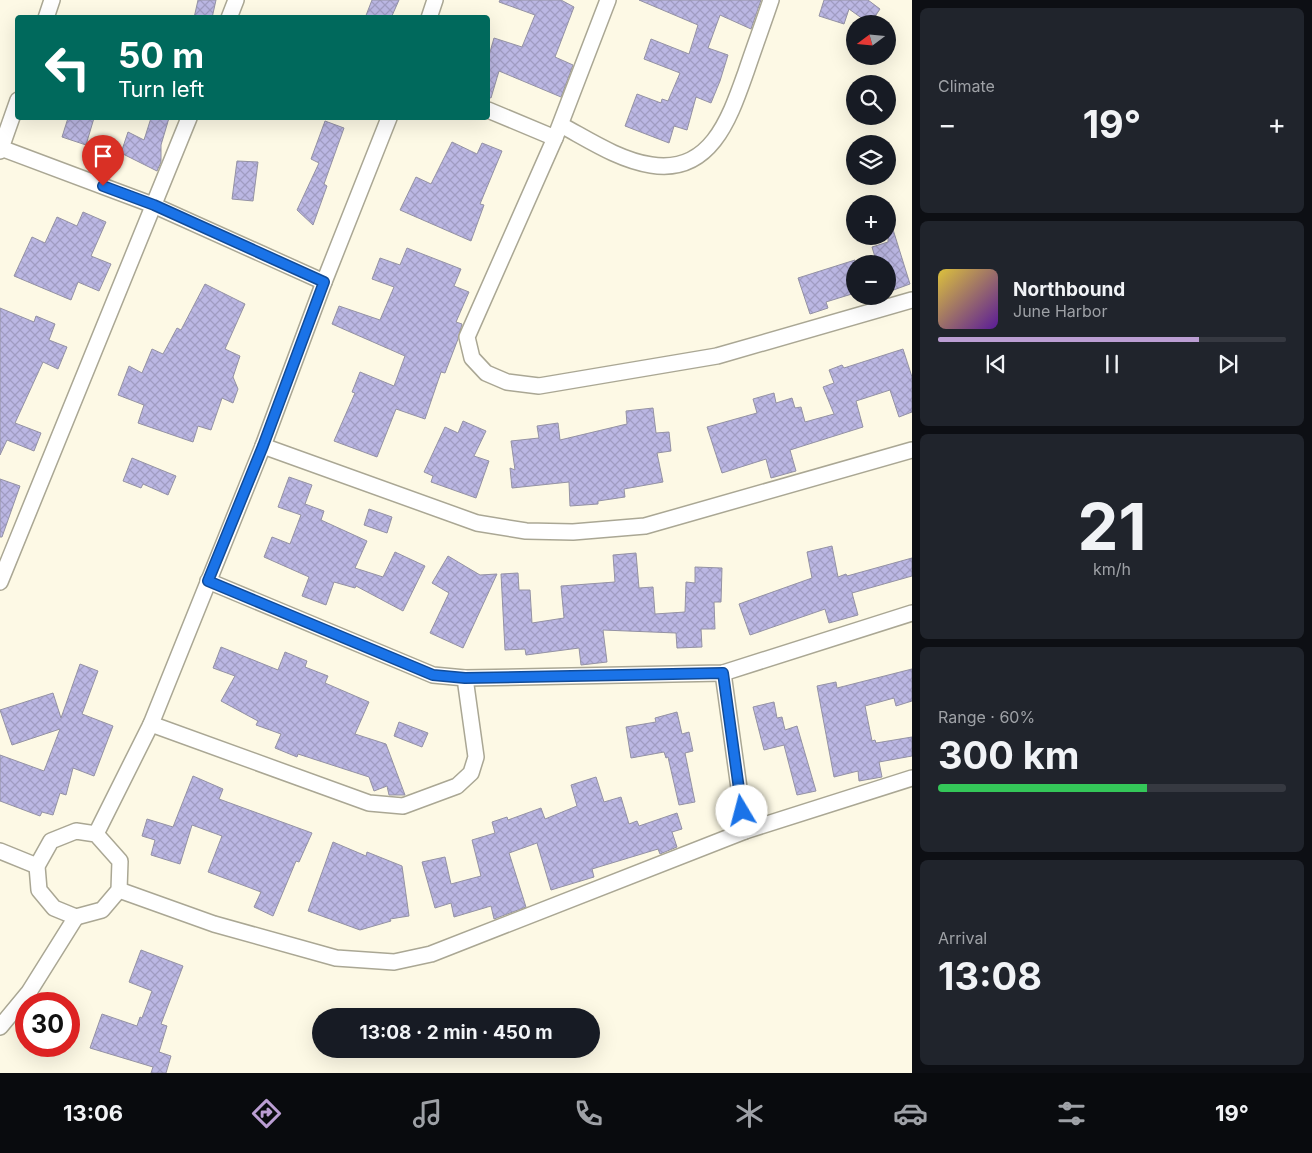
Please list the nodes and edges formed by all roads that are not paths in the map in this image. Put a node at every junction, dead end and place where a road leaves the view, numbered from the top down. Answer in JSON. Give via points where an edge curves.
{"nodes":[{"id":1,"x":52,"y":0,"type":"edge"},
{"id":2,"x":236,"y":0,"type":"edge"},
{"id":3,"x":435,"y":0,"type":"edge"},
{"id":4,"x":608,"y":0,"type":"edge"},
{"id":5,"x":771,"y":0,"type":"edge"},
{"id":6,"x":47,"y":15,"type":"edge"},
{"id":7,"x":230,"y":15,"type":"edge"},
{"id":8,"x":429,"y":15,"type":"edge"},
{"id":9,"x":15,"y":109,"type":"edge"},
{"id":10,"x":490,"y":111,"type":"edge"},
{"id":11,"x":188,"y":120,"type":"edge"},
{"id":12,"x":388,"y":120,"type":"edge"},
{"id":13,"x":558,"y":131,"type":"junction"},
{"id":14,"x":1,"y":150,"type":"edge"},
{"id":15,"x":154,"y":205,"type":"junction"},
{"id":16,"x":324,"y":282,"type":"junction"},
{"id":17,"x":912,"y":300,"type":"edge"},
{"id":18,"x":263,"y":446,"type":"junction"},
{"id":19,"x":912,"y":450,"type":"edge"},
{"id":20,"x":208,"y":581,"type":"junction"},
{"id":21,"x":0,"y":582,"type":"edge"},
{"id":22,"x":912,"y":613,"type":"edge"},
{"id":23,"x":723,"y":673,"type":"junction"},
{"id":24,"x":465,"y":678,"type":"junction"},
{"id":25,"x":151,"y":724,"type":"junction"},
{"id":26,"x":912,"y":778,"type":"edge"},
{"id":27,"x":745,"y":831,"type":"junction"},
{"id":28,"x":96,"y":834,"type":"junction"},
{"id":29,"x":0,"y":851,"type":"edge"},
{"id":30,"x":37,"y":866,"type":"junction"},
{"id":31,"x":119,"y":890,"type":"junction"},
{"id":32,"x":76,"y":917,"type":"junction"},
{"id":33,"x":0,"y":1027,"type":"edge"}],
"edges":[{"from":1,"to":6,"type":"street"},
{"from":2,"to":7,"type":"street"},
{"from":3,"to":8,"type":"street"},
{"from":4,"to":13,"type":"street"},
{"from":5,"to":13,"type":"street","via":[[730,116],[711,146],[697,157],[682,164],[649,165]]},
{"from":9,"to":14,"type":"street"},
{"from":10,"to":13,"type":"street"},
{"from":11,"to":15,"type":"street"},
{"from":12,"to":16,"type":"street"},
{"from":13,"to":17,"type":"street","via":[[467,337],[472,358],[486,374],[507,382],[539,386],[625,373],[717,356]]},
{"from":14,"to":15,"type":"street"},
{"from":15,"to":16,"type":"street"},
{"from":15,"to":21,"type":"street"},
{"from":16,"to":18,"type":"street"},
{"from":18,"to":19,"type":"street","via":[[477,523],[526,531],[573,532],[645,526]]},
{"from":18,"to":20,"type":"street"},
{"from":20,"to":24,"type":"street","via":[[433,675]]},
{"from":20,"to":25,"type":"street"},
{"from":22,"to":23,"type":"street"},
{"from":23,"to":24,"type":"street"},
{"from":23,"to":27,"type":"street"},
{"from":24,"to":25,"type":"street","via":[[476,757],[471,773],[457,786],[403,806],[369,803]]},
{"from":25,"to":28,"type":"street"},
{"from":26,"to":27,"type":"street"},
{"from":27,"to":31,"type":"street","via":[[431,954],[394,962],[336,958],[214,924]]},
{"from":28,"to":30,"type":"street","via":[[76,831],[51,842]]},
{"from":28,"to":31,"type":"street","via":[[120,861]]},
{"from":29,"to":30,"type":"street"},
{"from":30,"to":32,"type":"street","via":[[39,890],[54,908]]},
{"from":31,"to":32,"type":"street","via":[[102,910]]},
{"from":32,"to":33,"type":"street","via":[[29,992]]}]}
